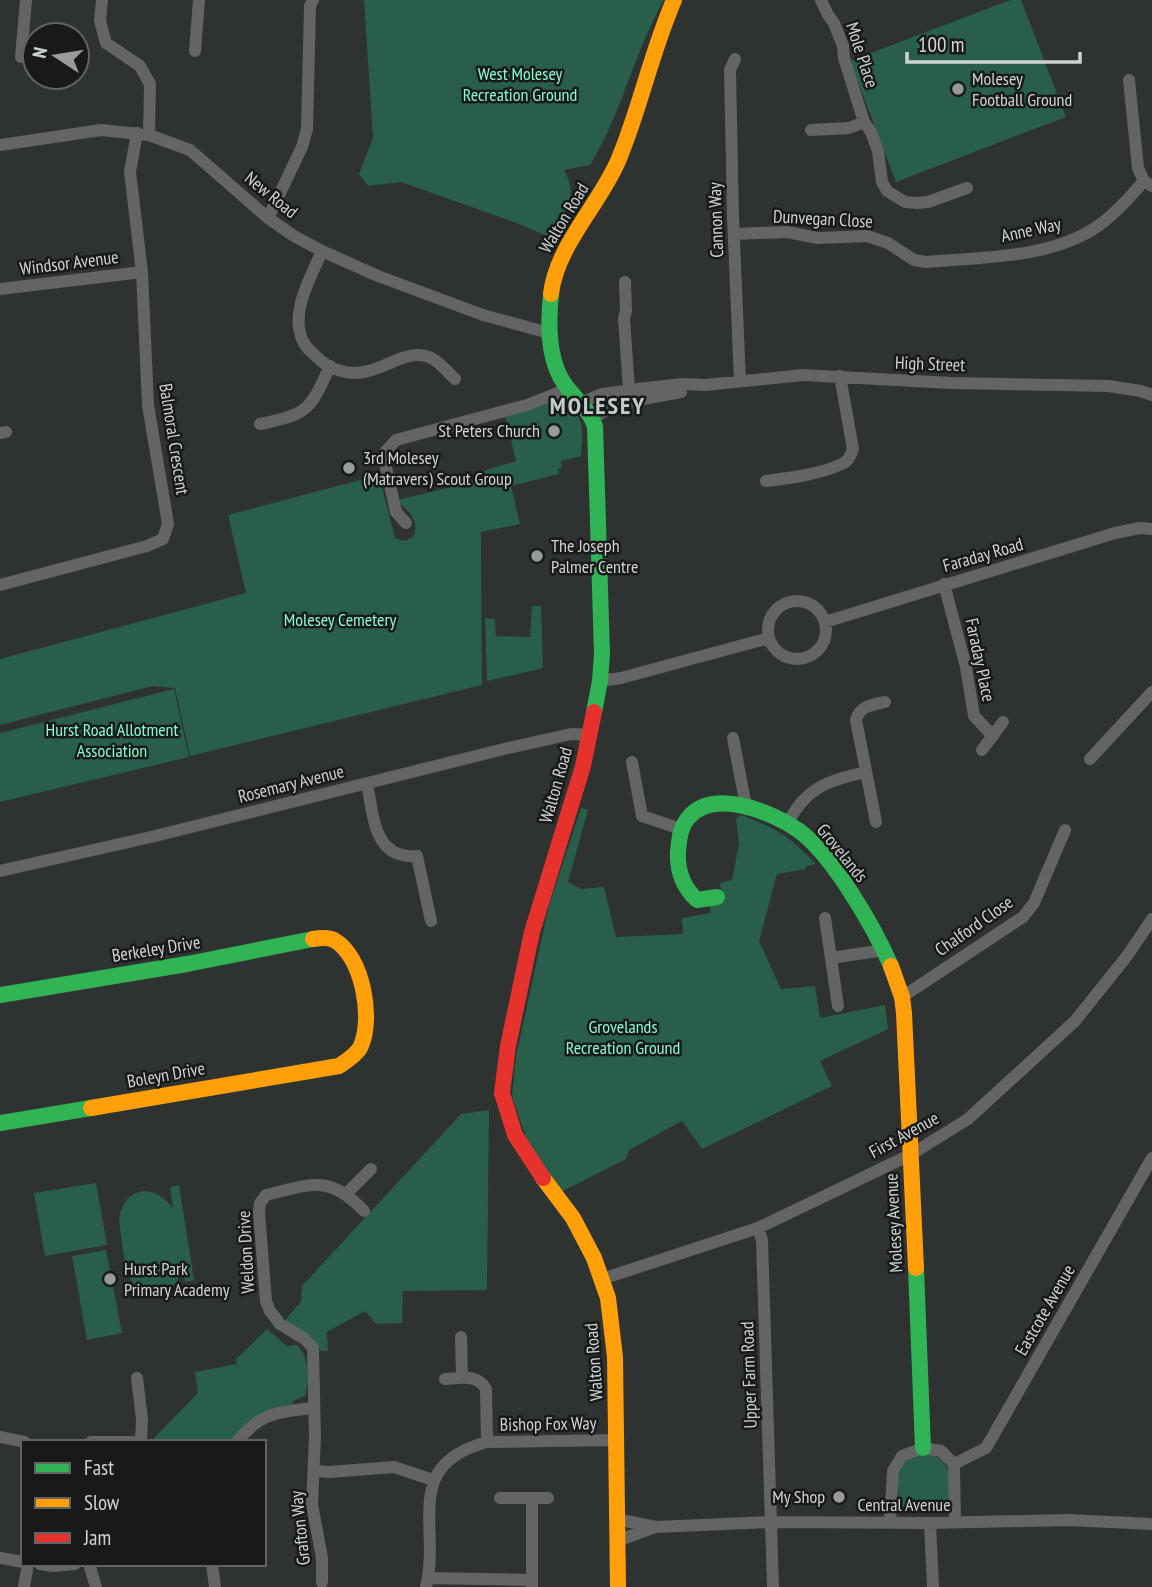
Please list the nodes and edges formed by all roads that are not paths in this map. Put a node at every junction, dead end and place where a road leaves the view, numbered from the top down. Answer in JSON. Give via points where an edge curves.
{"nodes":[{"id":1,"x":26,"y":0,"type":"edge"},
{"id":2,"x":102,"y":0,"type":"edge"},
{"id":3,"x":199,"y":0,"type":"edge"},
{"id":4,"x":313,"y":0,"type":"edge"},
{"id":5,"x":674,"y":0,"type":"edge"},
{"id":6,"x":821,"y":0,"type":"edge"},
{"id":7,"x":24,"y":21,"type":"edge"},
{"id":8,"x":195,"y":51,"type":"dead end"},
{"id":9,"x":735,"y":59,"type":"dead end"},
{"id":10,"x":1129,"y":80,"type":"dead end"},
{"id":11,"x":864,"y":122,"type":"junction"},
{"id":12,"x":811,"y":130,"type":"dead end"},
{"id":13,"x":143,"y":134,"type":"junction"},
{"id":14,"x":0,"y":145,"type":"edge"},
{"id":15,"x":1148,"y":184,"type":"edge"},
{"id":16,"x":967,"y":188,"type":"dead end"},
{"id":17,"x":268,"y":218,"type":"junction"},
{"id":18,"x":734,"y":234,"type":"junction"},
{"id":19,"x":322,"y":251,"type":"junction"},
{"id":20,"x":905,"y":255,"type":"joint"},
{"id":21,"x":142,"y":272,"type":"junction"},
{"id":22,"x":625,"y":282,"type":"dead end"},
{"id":23,"x":0,"y":289,"type":"edge"},
{"id":24,"x":549,"y":325,"type":"junction"},
{"id":25,"x":330,"y":366,"type":"junction"},
{"id":26,"x":840,"y":376,"type":"junction"},
{"id":27,"x":455,"y":379,"type":"dead end"},
{"id":28,"x":740,"y":381,"type":"junction"},
{"id":29,"x":705,"y":385,"type":"junction"},
{"id":30,"x":566,"y":387,"type":"junction"},
{"id":31,"x":629,"y":390,"type":"junction"},
{"id":32,"x":1152,"y":395,"type":"edge"},
{"id":33,"x":582,"y":402,"type":"junction"},
{"id":34,"x":593,"y":418,"type":"junction"},
{"id":35,"x":264,"y":419,"type":"dead end"},
{"id":36,"x":766,"y":481,"type":"dead end"},
{"id":37,"x":406,"y":523,"type":"dead end"},
{"id":38,"x":1152,"y":529,"type":"edge"},
{"id":39,"x":944,"y":584,"type":"junction"},
{"id":40,"x":0,"y":585,"type":"edge"},
{"id":41,"x":825,"y":622,"type":"junction"},
{"id":42,"x":769,"y":638,"type":"junction"},
{"id":43,"x":600,"y":681,"type":"junction"},
{"id":44,"x":1152,"y":692,"type":"edge"},
{"id":45,"x":885,"y":702,"type":"dead end"},
{"id":46,"x":1003,"y":722,"type":"dead end"},
{"id":47,"x":590,"y":735,"type":"junction"},
{"id":48,"x":993,"y":736,"type":"junction"},
{"id":49,"x":733,"y":738,"type":"dead end"},
{"id":50,"x":982,"y":750,"type":"dead end"},
{"id":51,"x":1090,"y":759,"type":"dead end"},
{"id":52,"x":632,"y":762,"type":"dead end"},
{"id":53,"x":866,"y":772,"type":"junction"},
{"id":54,"x":366,"y":784,"type":"junction"},
{"id":55,"x":746,"y":806,"type":"junction"},
{"id":56,"x":876,"y":822,"type":"dead end"},
{"id":57,"x":788,"y":823,"type":"junction"},
{"id":58,"x":681,"y":829,"type":"junction"},
{"id":59,"x":1065,"y":830,"type":"dead end"},
{"id":60,"x":0,"y":871,"type":"edge"},
{"id":61,"x":717,"y":897,"type":"dead end"},
{"id":62,"x":825,"y":918,"type":"dead end"},
{"id":63,"x":1152,"y":919,"type":"edge"},
{"id":64,"x":431,"y":921,"type":"dead end"},
{"id":65,"x":884,"y":950,"type":"junction"},
{"id":66,"x":831,"y":958,"type":"junction"},
{"id":67,"x":0,"y":995,"type":"edge"},
{"id":68,"x":902,"y":997,"type":"junction"},
{"id":69,"x":838,"y":1006,"type":"dead end"},
{"id":70,"x":339,"y":1066,"type":"joint"},
{"id":71,"x":0,"y":1124,"type":"edge"},
{"id":72,"x":910,"y":1155,"type":"junction"},
{"id":73,"x":1152,"y":1158,"type":"edge"},
{"id":74,"x":371,"y":1168,"type":"dead end"},
{"id":75,"x":347,"y":1193,"type":"junction"},
{"id":76,"x":364,"y":1211,"type":"dead end"},
{"id":77,"x":758,"y":1228,"type":"junction"},
{"id":78,"x":602,"y":1279,"type":"junction"},
{"id":79,"x":461,"y":1337,"type":"dead end"},
{"id":80,"x":137,"y":1378,"type":"dead end"},
{"id":81,"x":462,"y":1378,"type":"junction"},
{"id":82,"x":445,"y":1380,"type":"dead end"},
{"id":83,"x":314,"y":1408,"type":"junction"},
{"id":84,"x":1,"y":1437,"type":"edge"},
{"id":85,"x":141,"y":1440,"type":"edge"},
{"id":86,"x":239,"y":1440,"type":"edge"},
{"id":87,"x":618,"y":1440,"type":"junction"},
{"id":88,"x":21,"y":1441,"type":"edge"},
{"id":89,"x":487,"y":1442,"type":"junction"},
{"id":90,"x":923,"y":1448,"type":"junction"},
{"id":91,"x":954,"y":1464,"type":"junction"},
{"id":92,"x":314,"y":1471,"type":"junction"},
{"id":93,"x":433,"y":1480,"type":"junction"},
{"id":94,"x":532,"y":1498,"type":"junction"},
{"id":95,"x":548,"y":1498,"type":"dead end"},
{"id":96,"x":500,"y":1499,"type":"dead end"},
{"id":97,"x":616,"y":1519,"type":"junction"},
{"id":98,"x":771,"y":1522,"type":"junction"},
{"id":99,"x":890,"y":1522,"type":"junction"},
{"id":100,"x":955,"y":1522,"type":"junction"},
{"id":101,"x":930,"y":1523,"type":"junction"},
{"id":102,"x":1152,"y":1524,"type":"edge"},
{"id":103,"x":656,"y":1527,"type":"junction"},
{"id":104,"x":617,"y":1541,"type":"junction"},
{"id":105,"x":0,"y":1558,"type":"edge"},
{"id":106,"x":21,"y":1562,"type":"edge"},
{"id":107,"x":28,"y":1566,"type":"edge"},
{"id":108,"x":90,"y":1566,"type":"edge"},
{"id":109,"x":212,"y":1566,"type":"edge"},
{"id":110,"x":322,"y":1581,"type":"dead end"},
{"id":111,"x":427,"y":1583,"type":"edge"},
{"id":112,"x":532,"y":1583,"type":"edge"},
{"id":113,"x":24,"y":1587,"type":"edge"},
{"id":114,"x":96,"y":1587,"type":"edge"},
{"id":115,"x":215,"y":1587,"type":"edge"},
{"id":116,"x":618,"y":1587,"type":"edge"},
{"id":117,"x":773,"y":1587,"type":"edge"},
{"id":118,"x":933,"y":1587,"type":"edge"}],
"edges":[{"from":1,"to":7,"type":"street"},
{"from":2,"to":13,"type":"street","name":"Balmoral Crescent","via":[[100,21],[106,43],[140,66],[150,84]]},
{"from":3,"to":8,"type":"street"},
{"from":4,"to":17,"type":"street","via":[[307,129]]},
{"from":5,"to":24,"type":"street","name":"Walton Road","via":[[614,169],[559,260],[550,290]]},
{"from":6,"to":11,"type":"street","name":"Mole Place","via":[[843,46]]},
{"from":9,"to":18,"type":"street","name":"Cannon Way","via":[[730,70]]},
{"from":10,"to":15,"type":"street","via":[[1138,168]]},
{"from":11,"to":12,"type":"street","via":[[849,128]]},
{"from":11,"to":16,"type":"street","name":"Mole Place","via":[[878,151],[882,181],[895,197],[928,202]]},
{"from":13,"to":14,"type":"street","name":"New Road","via":[[100,130]]},
{"from":13,"to":17,"type":"street","name":"New Road","via":[[190,150]]},
{"from":13,"to":21,"type":"street","name":"Balmoral Crescent","via":[[130,172]]},
{"from":15,"to":20,"type":"street","name":"Anne Way","via":[[1098,226],[1063,244],[926,262]]},
{"from":17,"to":19,"type":"street","name":"New Road"},
{"from":18,"to":20,"type":"street","name":"Dunvegan Close","via":[[867,236]]},
{"from":18,"to":28,"type":"street","name":"Cannon Way"},
{"from":19,"to":24,"type":"street","name":"New Road","via":[[483,316]]},
{"from":19,"to":25,"type":"street","via":[[303,294],[298,321],[304,344]]},
{"from":21,"to":23,"type":"street","name":"Windsor Avenue"},
{"from":21,"to":40,"type":"street","name":"Balmoral Crescent","via":[[148,405],[168,512],[163,539]]},
{"from":22,"to":31,"type":"street"},
{"from":24,"to":30,"type":"street","name":"Walton Road","via":[[555,363]]},
{"from":25,"to":27,"type":"street","via":[[362,373],[406,356],[443,357]]},
{"from":25,"to":35,"type":"street","via":[[312,405],[301,414]]},
{"from":26,"to":28,"type":"street","name":"High Street"},
{"from":26,"to":32,"type":"street","name":"High Street","via":[[1108,386]]},
{"from":26,"to":36,"type":"street","via":[[853,449],[846,462]]},
{"from":28,"to":29,"type":"street","name":"High Street"},
{"from":29,"to":31,"type":"street","name":"High Street"},
{"from":29,"to":34,"type":"street","name":"High Street","via":[[616,404]]},
{"from":30,"to":33,"type":"street","name":"Walton Road"},
{"from":30,"to":37,"type":"street","via":[[527,405],[396,440],[386,451],[385,463],[396,512]]},
{"from":31,"to":33,"type":"street","name":"High Street"},
{"from":33,"to":34,"type":"street","name":"Walton Road"},
{"from":34,"to":43,"type":"street","name":"Walton Road"},
{"from":38,"to":39,"type":"street","name":"Faraday Road","via":[[1115,533]]},
{"from":39,"to":41,"type":"street","name":"Faraday Road"},
{"from":39,"to":48,"type":"street","name":"Faraday Place","via":[[967,667],[974,716]]},
{"from":41,"to":42,"type":"street","via":[[823,642],[809,656],[781,654]]},
{"from":41,"to":42,"type":"street","via":[[813,606],[784,603],[770,618]]},
{"from":42,"to":43,"type":"street"},
{"from":43,"to":47,"type":"street","name":"Walton Road"},
{"from":44,"to":51,"type":"street"},
{"from":45,"to":53,"type":"street","via":[[858,712]]},
{"from":46,"to":48,"type":"street","name":"Faraday Place"},
{"from":47,"to":54,"type":"street","name":"Rosemary Avenue","via":[[577,733],[531,743]]},
{"from":47,"to":78,"type":"street","name":"Walton Road","via":[[533,932],[502,1093],[515,1135],[573,1218]]},
{"from":48,"to":50,"type":"street","name":"Faraday Place"},
{"from":49,"to":55,"type":"street"},
{"from":52,"to":58,"type":"street","via":[[642,816]]},
{"from":53,"to":56,"type":"street"},
{"from":53,"to":57,"type":"street","via":[[817,787],[804,797]]},
{"from":54,"to":60,"type":"street","name":"Rosemary Avenue"},
{"from":54,"to":64,"type":"street","via":[[381,841],[395,853],[417,856]]},
{"from":55,"to":57,"type":"street","name":"Grovelands"},
{"from":55,"to":58,"type":"street","name":"Grovelands","via":[[723,802],[700,807],[685,819]]},
{"from":57,"to":65,"type":"street","name":"Grovelands","via":[[820,851],[875,928]]},
{"from":58,"to":61,"type":"street","via":[[677,840],[685,890],[697,900]]},
{"from":59,"to":68,"type":"street","name":"Chalford Close","via":[[1034,903],[1023,917]]},
{"from":62,"to":66,"type":"street"},
{"from":63,"to":72,"type":"street","name":"First Avenue","via":[[1075,1021],[968,1119]]},
{"from":65,"to":66,"type":"street"},
{"from":65,"to":68,"type":"street","name":"Grovelands"},
{"from":66,"to":69,"type":"street"},
{"from":67,"to":70,"type":"street","name":"Berkeley Drive","via":[[331,939],[358,968],[366,1006],[360,1047]]},
{"from":68,"to":72,"type":"street","name":"Molesey Avenue"},
{"from":70,"to":71,"type":"street","name":"Boleyn Drive"},
{"from":72,"to":77,"type":"street","name":"First Avenue"},
{"from":72,"to":90,"type":"street","name":"Molesey Avenue"},
{"from":73,"to":91,"type":"street","name":"Eastcote Avenue","via":[[986,1448]]},
{"from":74,"to":75,"type":"street"},
{"from":75,"to":76,"type":"street"},
{"from":75,"to":83,"type":"street","name":"Weldon Drive","via":[[319,1185],[266,1195],[260,1203],[266,1301],[280,1324],[313,1348]]},
{"from":77,"to":78,"type":"street","name":"First Avenue"},
{"from":77,"to":98,"type":"street","name":"Upper Farm Road"},
{"from":78,"to":87,"type":"street","name":"Walton Road","via":[[615,1357]]},
{"from":79,"to":81,"type":"street"},
{"from":80,"to":85,"type":"street"},
{"from":81,"to":82,"type":"street"},
{"from":81,"to":89,"type":"street","via":[[476,1378],[486,1389]]},
{"from":83,"to":86,"type":"street","via":[[260,1419]]},
{"from":83,"to":92,"type":"street","name":"Grafton Way"},
{"from":84,"to":88,"type":"street"},
{"from":87,"to":89,"type":"street","name":"Bishop Fox Way"},
{"from":87,"to":97,"type":"street","name":"Walton Road"},
{"from":89,"to":93,"type":"street","name":"Bishop Fox Way","via":[[452,1460]]},
{"from":90,"to":91,"type":"street","via":[[941,1451]]},
{"from":90,"to":99,"type":"street","via":[[902,1456],[892,1471]]},
{"from":91,"to":100,"type":"street"},
{"from":92,"to":93,"type":"street","name":"Grafton Way","via":[[394,1467]]},
{"from":92,"to":110,"type":"street","name":"Grafton Way","via":[[312,1504]]},
{"from":93,"to":111,"type":"street"},
{"from":94,"to":95,"type":"street"},
{"from":94,"to":96,"type":"street"},
{"from":94,"to":112,"type":"street"},
{"from":97,"to":103,"type":"street","name":"Central Avenue"},
{"from":97,"to":104,"type":"street","name":"Walton Road"},
{"from":98,"to":99,"type":"street","name":"Central Avenue"},
{"from":98,"to":103,"type":"street","name":"Central Avenue"},
{"from":98,"to":117,"type":"street","name":"Upper Farm Road"},
{"from":99,"to":101,"type":"street","name":"Central Avenue"},
{"from":100,"to":101,"type":"street","name":"Central Avenue"},
{"from":100,"to":102,"type":"street","name":"Central Avenue"},
{"from":101,"to":118,"type":"street"},
{"from":103,"to":104,"type":"street","name":"Central Avenue"},
{"from":104,"to":116,"type":"street","name":"Walton Road"},
{"from":105,"to":106,"type":"street"},
{"from":107,"to":113,"type":"street"},
{"from":108,"to":114,"type":"street"},
{"from":109,"to":115,"type":"street"},
{"from":111,"to":112,"type":"street"}]}
